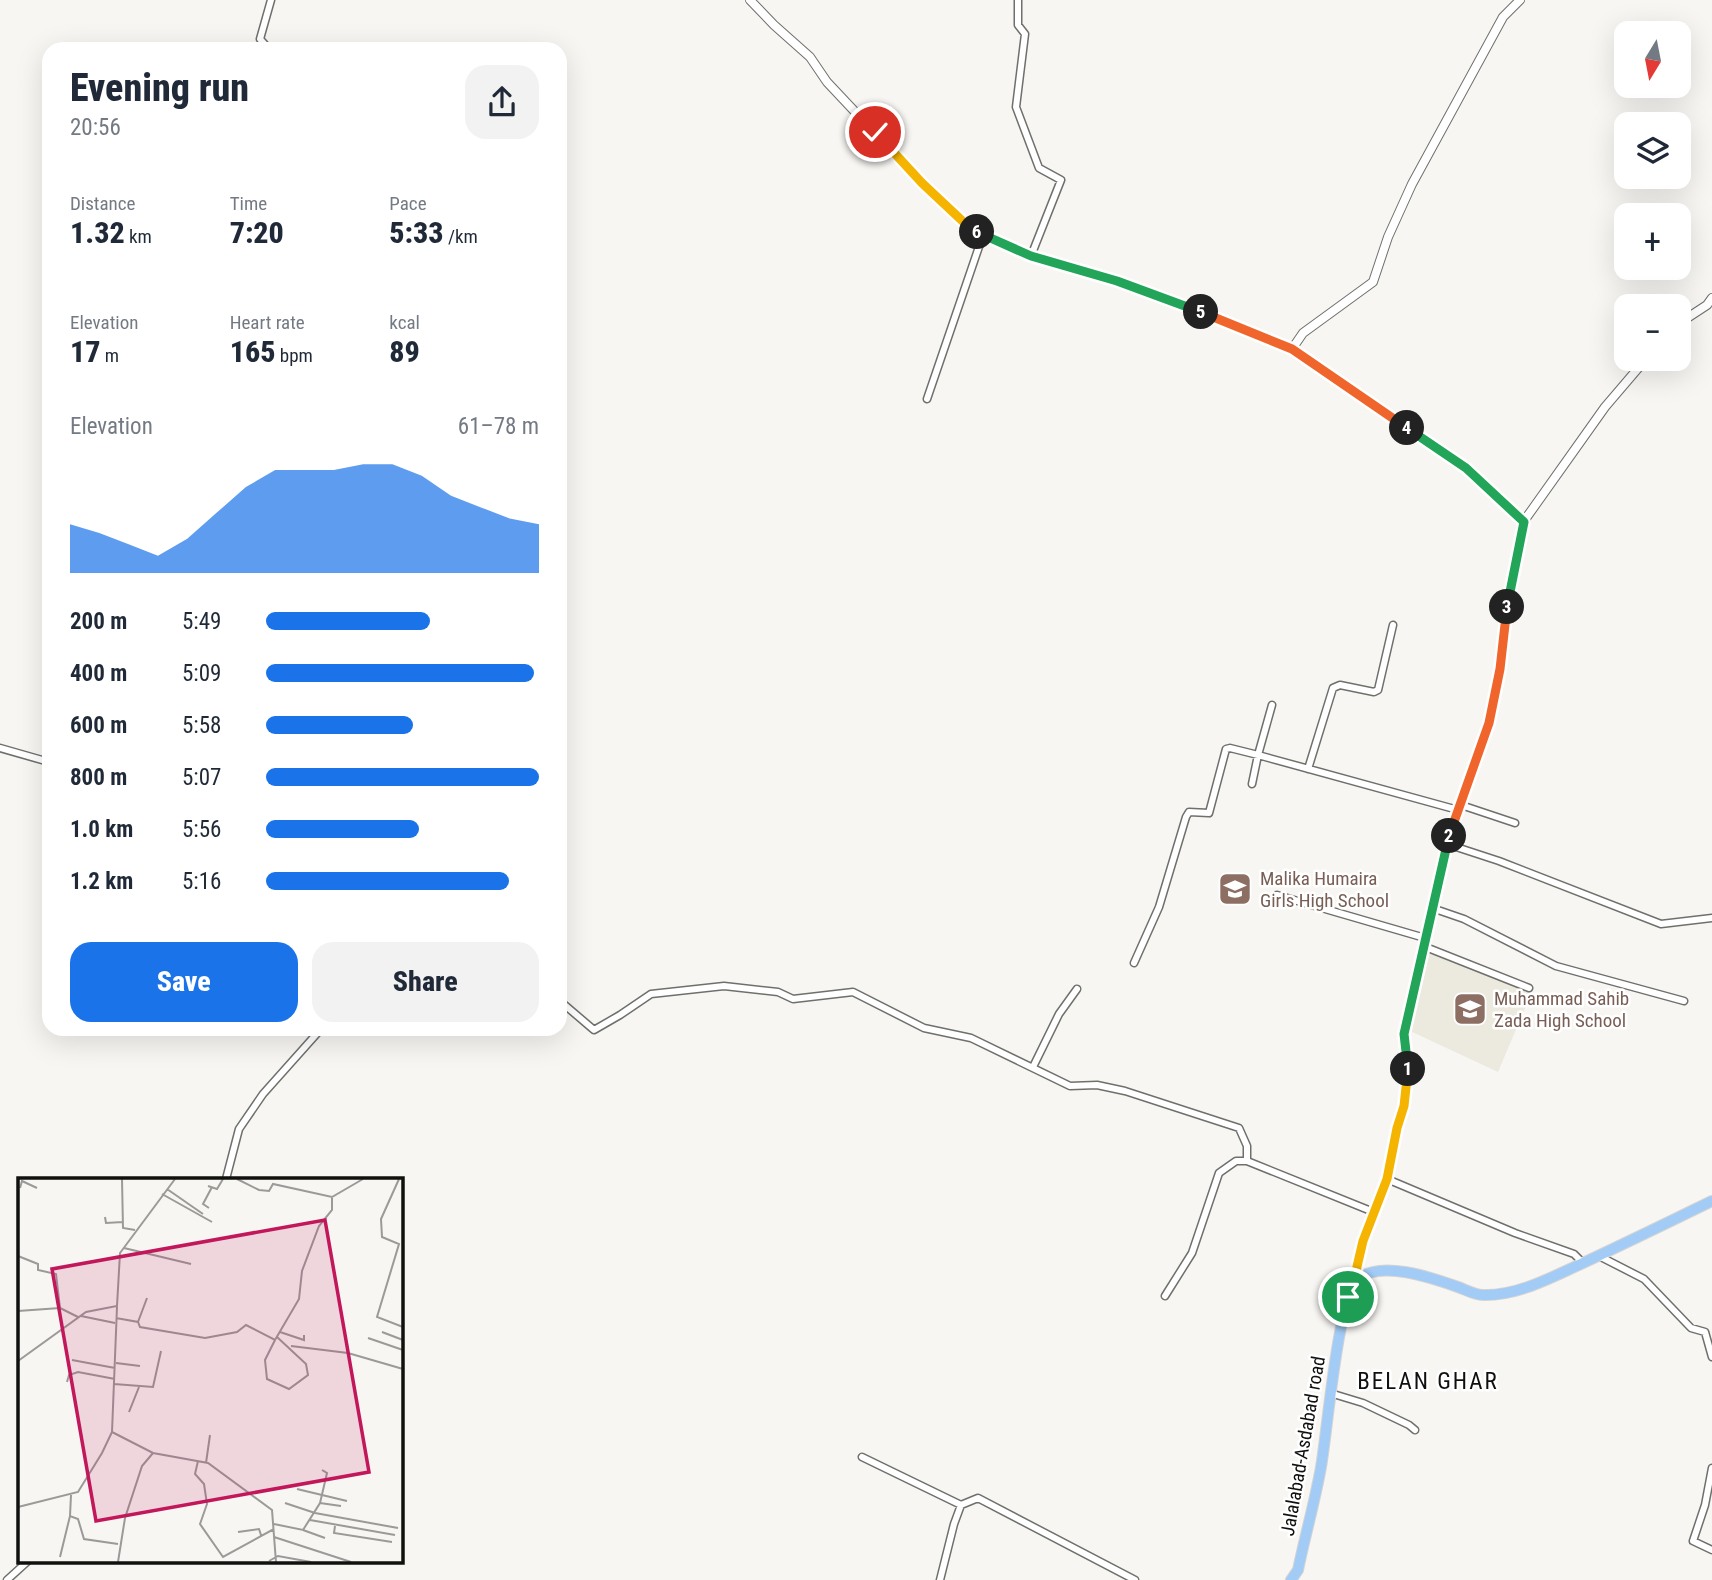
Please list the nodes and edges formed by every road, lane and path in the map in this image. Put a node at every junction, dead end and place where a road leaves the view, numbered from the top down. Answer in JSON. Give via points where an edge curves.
{"nodes":[{"id":1,"x":271,"y":0,"type":"edge"},
{"id":2,"x":750,"y":0,"type":"edge"},
{"id":3,"x":1018,"y":0,"type":"edge"},
{"id":4,"x":1520,"y":0,"type":"edge"},
{"id":5,"x":263,"y":42,"type":"edge"},
{"id":6,"x":983,"y":235,"type":"junction"},
{"id":7,"x":1031,"y":256,"type":"junction"},
{"id":8,"x":1712,"y":298,"type":"edge"},
{"id":9,"x":1691,"y":315,"type":"edge"},
{"id":10,"x":1292,"y":349,"type":"junction"},
{"id":11,"x":1636,"y":371,"type":"edge"},
{"id":12,"x":927,"y":399,"type":"dead end"},
{"id":13,"x":1524,"y":522,"type":"junction"},
{"id":14,"x":1393,"y":625,"type":"dead end"},
{"id":15,"x":1272,"y":705,"type":"dead end"},
{"id":16,"x":0,"y":748,"type":"edge"},
{"id":17,"x":1258,"y":755,"type":"junction"},
{"id":18,"x":42,"y":760,"type":"edge"},
{"id":19,"x":1308,"y":769,"type":"junction"},
{"id":20,"x":1252,"y":785,"type":"dead end"},
{"id":21,"x":1460,"y":808,"type":"junction"},
{"id":22,"x":1515,"y":823,"type":"dead end"},
{"id":23,"x":1447,"y":844,"type":"junction"},
{"id":24,"x":1277,"y":895,"type":"dead end"},
{"id":25,"x":1432,"y":908,"type":"junction"},
{"id":26,"x":1712,"y":918,"type":"edge"},
{"id":27,"x":1424,"y":942,"type":"junction"},
{"id":28,"x":1134,"y":963,"type":"dead end"},
{"id":29,"x":1529,"y":988,"type":"dead end"},
{"id":30,"x":1077,"y":989,"type":"dead end"},
{"id":31,"x":1684,"y":1001,"type":"dead end"},
{"id":32,"x":567,"y":1008,"type":"edge"},
{"id":33,"x":315,"y":1036,"type":"edge"},
{"id":34,"x":1033,"y":1067,"type":"junction"},
{"id":35,"x":1247,"y":1161,"type":"junction"},
{"id":36,"x":226,"y":1178,"type":"edge"},
{"id":37,"x":1387,"y":1179,"type":"junction"},
{"id":38,"x":1712,"y":1201,"type":"edge"},
{"id":39,"x":1376,"y":1213,"type":"junction"},
{"id":40,"x":1598,"y":1256,"type":"junction"},
{"id":41,"x":1583,"y":1263,"type":"junction"},
{"id":42,"x":1352,"y":1288,"type":"junction"},
{"id":43,"x":1165,"y":1296,"type":"dead end"},
{"id":44,"x":1709,"y":1331,"type":"edge"},
{"id":45,"x":1712,"y":1357,"type":"edge"},
{"id":46,"x":1330,"y":1393,"type":"junction"},
{"id":47,"x":1415,"y":1430,"type":"dead end"},
{"id":48,"x":862,"y":1457,"type":"dead end"},
{"id":49,"x":1712,"y":1468,"type":"edge"},
{"id":50,"x":961,"y":1505,"type":"junction"},
{"id":51,"x":1712,"y":1550,"type":"edge"},
{"id":52,"x":28,"y":1562,"type":"edge"},
{"id":53,"x":7,"y":1580,"type":"edge"},
{"id":54,"x":940,"y":1580,"type":"edge"},
{"id":55,"x":1135,"y":1580,"type":"edge"},
{"id":56,"x":1291,"y":1580,"type":"edge"}],
"edges":[{"from":1,"to":5,"type":"street"},
{"from":2,"to":6,"type":"street","via":[[810,57],[827,82],[922,183]]},
{"from":3,"to":7,"type":"street","via":[[1018,25],[1025,34],[1016,107],[1039,168],[1061,180]]},
{"from":4,"to":10,"type":"street","via":[[1503,17],[1412,184],[1374,282],[1303,333]]},
{"from":6,"to":7,"type":"street"},
{"from":6,"to":12,"type":"street"},
{"from":7,"to":10,"type":"street","via":[[1117,281]]},
{"from":8,"to":9,"type":"street"},
{"from":10,"to":13,"type":"street","via":[[1466,468]]},
{"from":11,"to":13,"type":"street"},
{"from":13,"to":21,"type":"street","via":[[1489,723]]},
{"from":14,"to":19,"type":"street","via":[[1378,690],[1333,688]]},
{"from":15,"to":17,"type":"street"},
{"from":16,"to":18,"type":"street"},
{"from":17,"to":19,"type":"street"},
{"from":17,"to":20,"type":"street"},
{"from":17,"to":28,"type":"street","via":[[1226,749],[1209,813],[1189,812],[1159,907]]},
{"from":19,"to":21,"type":"street"},
{"from":21,"to":22,"type":"street"},
{"from":21,"to":23,"type":"street"},
{"from":23,"to":25,"type":"street"},
{"from":23,"to":26,"type":"street","via":[[1661,924]]},
{"from":24,"to":27,"type":"street"},
{"from":25,"to":27,"type":"street"},
{"from":25,"to":31,"type":"street","via":[[1464,919],[1556,966]]},
{"from":27,"to":29,"type":"street"},
{"from":27,"to":37,"type":"street","via":[[1404,1034],[1408,1070],[1404,1106]]},
{"from":30,"to":34,"type":"street"},
{"from":32,"to":34,"type":"street","via":[[594,1030],[651,994],[724,986],[778,992],[793,999],[853,992],[924,1027],[971,1038]]},
{"from":33,"to":36,"type":"street","via":[[239,1129]]},
{"from":34,"to":35,"type":"street","via":[[1070,1086],[1125,1091],[1239,1128],[1247,1146]]},
{"from":35,"to":39,"type":"street"},
{"from":35,"to":43,"type":"street","via":[[1236,1161],[1219,1173],[1192,1253]]},
{"from":37,"to":39,"type":"street"},
{"from":37,"to":41,"type":"street","via":[[1574,1254]]},
{"from":38,"to":40,"type":"main road"},
{"from":39,"to":42,"type":"street","via":[[1363,1241]]},
{"from":40,"to":41,"type":"main road"},
{"from":40,"to":44,"type":"street","via":[[1644,1279],[1691,1328]]},
{"from":41,"to":42,"type":"main road","via":[[1500,1295],[1479,1295],[1404,1272],[1374,1271]]},
{"from":42,"to":46,"type":"main road","name":"Jalalabad-Asdabad road"},
{"from":44,"to":45,"type":"street"},
{"from":46,"to":47,"type":"street","via":[[1363,1403]]},
{"from":46,"to":56,"type":"main road","name":"Jalalabad-Asdabad road","via":[[1321,1466],[1298,1570]]},
{"from":48,"to":50,"type":"street"},
{"from":49,"to":51,"type":"street","via":[[1693,1541]]},
{"from":50,"to":54,"type":"street"},
{"from":50,"to":55,"type":"street","via":[[978,1498]]},
{"from":52,"to":53,"type":"street"}]}
